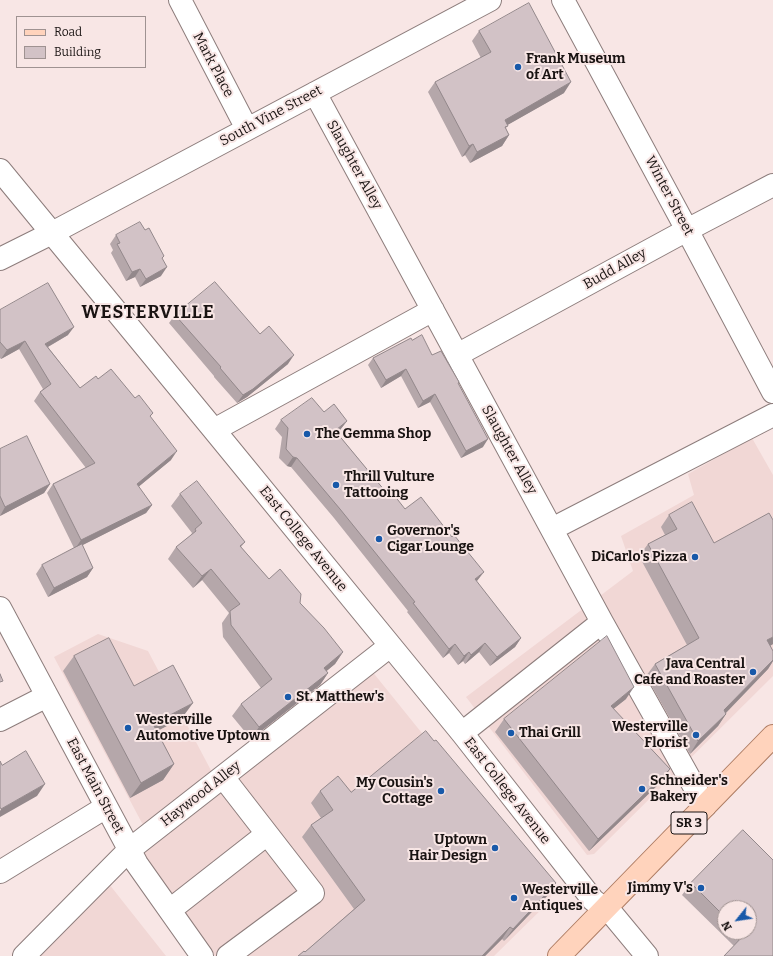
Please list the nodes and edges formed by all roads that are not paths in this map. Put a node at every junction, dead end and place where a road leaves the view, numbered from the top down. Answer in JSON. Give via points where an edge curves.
{"nodes":[{"id":1,"x":180,"y":0,"type":"edge"},
{"id":2,"x":490,"y":0,"type":"edge"},
{"id":3,"x":563,"y":0,"type":"edge"},
{"id":4,"x":315,"y":93,"type":"junction"},
{"id":5,"x":247,"y":129,"type":"junction"},
{"id":6,"x":0,"y":170,"type":"edge"},
{"id":7,"x":773,"y":185,"type":"edge"},
{"id":8,"x":687,"y":230,"type":"junction"},
{"id":9,"x":52,"y":233,"type":"junction"},
{"id":10,"x":0,"y":259,"type":"edge"},
{"id":11,"x":433,"y":310,"type":"junction"},
{"id":12,"x":457,"y":355,"type":"junction"},
{"id":13,"x":767,"y":365,"type":"edge"},
{"id":14,"x":773,"y":392,"type":"edge"},
{"id":15,"x":773,"y":415,"type":"edge"},
{"id":16,"x":214,"y":430,"type":"junction"},
{"id":17,"x":552,"y":529,"type":"junction"},
{"id":18,"x":0,"y":608,"type":"edge"},
{"id":19,"x":602,"y":622,"type":"junction"},
{"id":20,"x":390,"y":646,"type":"junction"},
{"id":21,"x":46,"y":696,"type":"junction"},
{"id":22,"x":0,"y":720,"type":"edge"},
{"id":23,"x":462,"y":733,"type":"junction"},
{"id":24,"x":773,"y":736,"type":"edge"},
{"id":25,"x":222,"y":777,"type":"junction"},
{"id":26,"x":705,"y":806,"type":"junction"},
{"id":27,"x":106,"y":807,"type":"junction"},
{"id":28,"x":267,"y":834,"type":"junction"},
{"id":29,"x":129,"y":850,"type":"junction"},
{"id":30,"x":0,"y":872,"type":"edge"},
{"id":31,"x":605,"y":909,"type":"junction"},
{"id":32,"x":170,"y":910,"type":"junction"},
{"id":33,"x":24,"y":956,"type":"edge"},
{"id":34,"x":202,"y":956,"type":"edge"},
{"id":35,"x":228,"y":956,"type":"edge"},
{"id":36,"x":560,"y":956,"type":"edge"},
{"id":37,"x":647,"y":956,"type":"edge"}],
"edges":[{"from":1,"to":5,"type":"street","name":"Mark Place"},
{"from":2,"to":4,"type":"street","name":"South Vine Street"},
{"from":3,"to":8,"type":"street","name":"Winter Street"},
{"from":4,"to":5,"type":"street","name":"South Vine Street"},
{"from":4,"to":11,"type":"street","name":"Slaughter Alley"},
{"from":5,"to":9,"type":"street","name":"South Vine Street"},
{"from":6,"to":9,"type":"street","name":"East College Avenue"},
{"from":7,"to":8,"type":"street","name":"Budd Alley"},
{"from":8,"to":12,"type":"street","name":"Budd Alley"},
{"from":8,"to":13,"type":"street","name":"Winter Street"},
{"from":9,"to":10,"type":"street","name":"South Vine Street"},
{"from":9,"to":16,"type":"street","name":"East College Avenue"},
{"from":11,"to":12,"type":"street","name":"Slaughter Alley"},
{"from":11,"to":16,"type":"street"},
{"from":12,"to":17,"type":"street","name":"Slaughter Alley"},
{"from":13,"to":14,"type":"street","name":"Winter Street"},
{"from":15,"to":17,"type":"street"},
{"from":16,"to":20,"type":"street","name":"East College Avenue"},
{"from":17,"to":19,"type":"street","name":"Slaughter Alley"},
{"from":18,"to":21,"type":"street","name":"East Main Street"},
{"from":19,"to":23,"type":"street"},
{"from":19,"to":26,"type":"street","name":"Slaughter Alley"},
{"from":20,"to":23,"type":"street","name":"East College Avenue"},
{"from":20,"to":25,"type":"street","name":"Haywood Alley"},
{"from":21,"to":22,"type":"street"},
{"from":21,"to":27,"type":"street","name":"East Main Street"},
{"from":23,"to":31,"type":"street","name":"East College Avenue","via":[[593,900]]},
{"from":24,"to":26,"type":"main road","number":"SR 3"},
{"from":25,"to":28,"type":"street"},
{"from":25,"to":29,"type":"street","name":"Haywood Alley"},
{"from":26,"to":31,"type":"main road","number":"SR 3"},
{"from":27,"to":29,"type":"street","name":"East Main Street"},
{"from":27,"to":30,"type":"street"},
{"from":28,"to":32,"type":"street"},
{"from":28,"to":35,"type":"street","via":[[313,893]]},
{"from":29,"to":32,"type":"street","name":"East Main Street"},
{"from":29,"to":33,"type":"street","name":"Haywood Alley"},
{"from":31,"to":36,"type":"main road","number":"SR 3"},
{"from":31,"to":37,"type":"street","name":"East College Avenue"},
{"from":32,"to":34,"type":"street","name":"East Main Street"}]}
